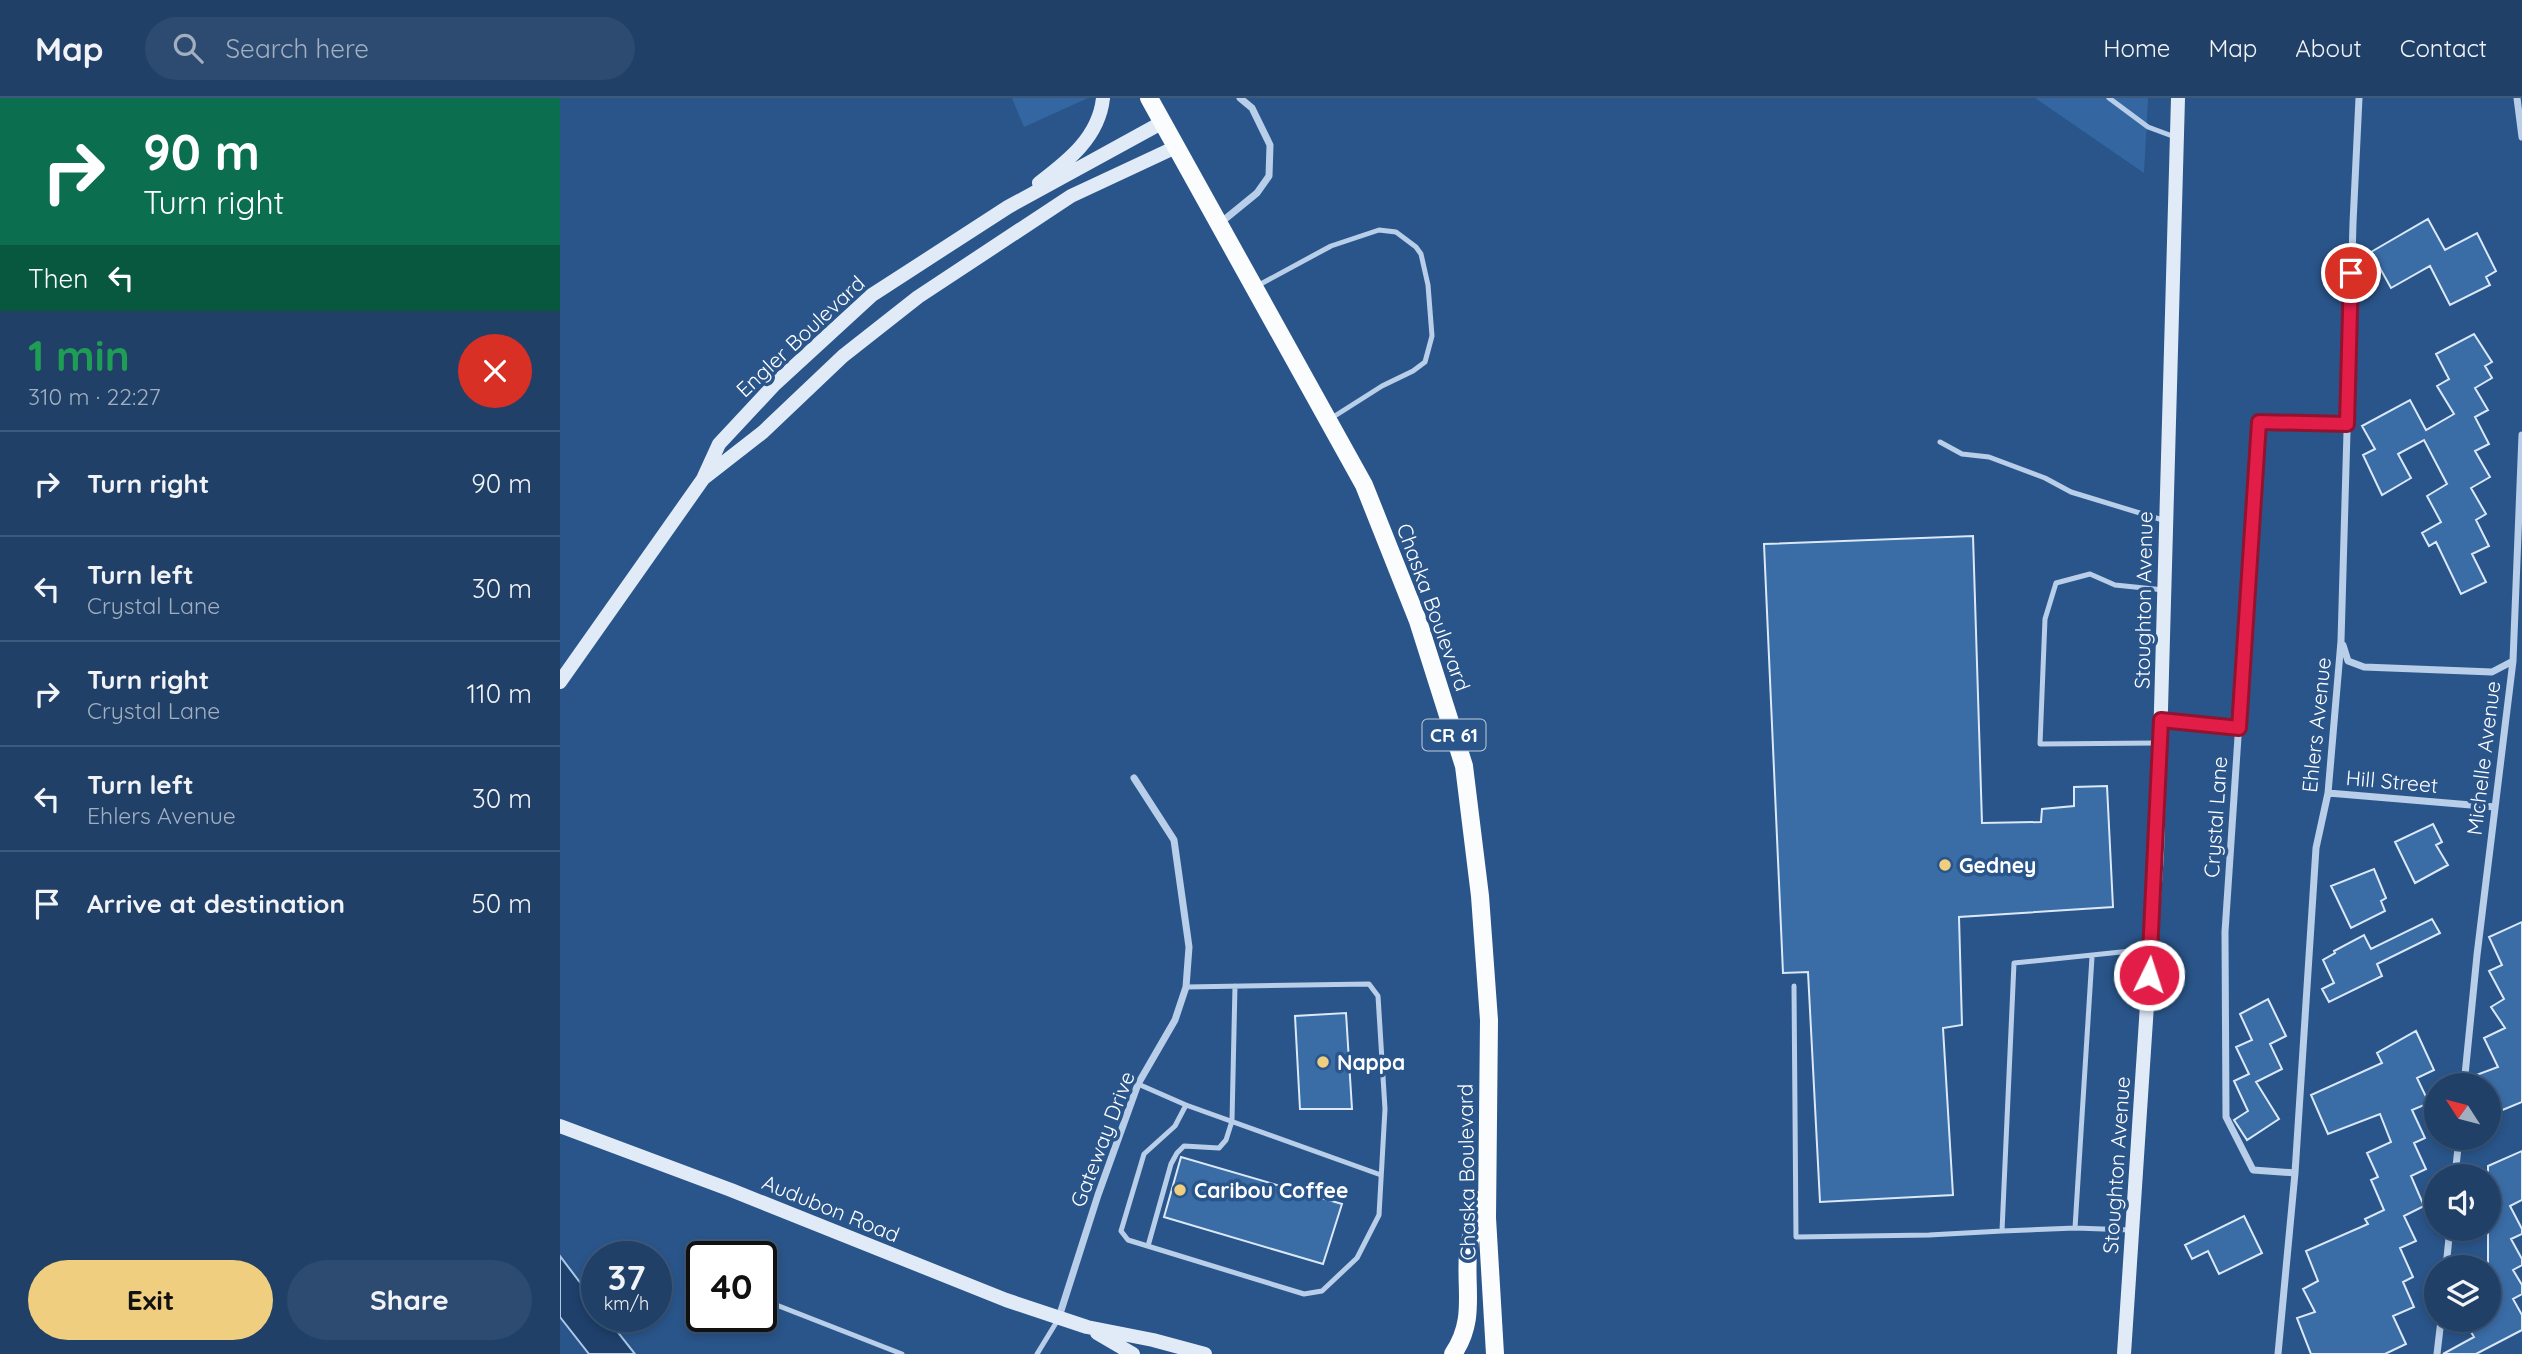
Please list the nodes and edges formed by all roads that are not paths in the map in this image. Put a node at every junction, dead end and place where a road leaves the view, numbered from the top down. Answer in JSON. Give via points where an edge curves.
{"nodes":[{"id":1,"x":1103,"y":98,"type":"edge"},
{"id":2,"x":1240,"y":98,"type":"edge"},
{"id":3,"x":2109,"y":98,"type":"edge"},
{"id":4,"x":2178,"y":98,"type":"edge"},
{"id":5,"x":2359,"y":98,"type":"edge"},
{"id":6,"x":2517,"y":98,"type":"edge"},
{"id":7,"x":1153,"y":99,"type":"edge"},
{"id":8,"x":1163,"y":122,"type":"junction"},
{"id":9,"x":2522,"y":137,"type":"edge"},
{"id":10,"x":2177,"y":138,"type":"junction"},
{"id":11,"x":1176,"y":147,"type":"junction"},
{"id":12,"x":1008,"y":207,"type":"junction"},
{"id":13,"x":1219,"y":224,"type":"junction"},
{"id":14,"x":1254,"y":288,"type":"junction"},
{"id":15,"x":1327,"y":420,"type":"junction"},
{"id":16,"x":2347,"y":424,"type":"junction"},
{"id":17,"x":2522,"y":435,"type":"edge"},
{"id":18,"x":1940,"y":442,"type":"dead end"},
{"id":19,"x":703,"y":479,"type":"junction"},
{"id":20,"x":2166,"y":521,"type":"junction"},
{"id":21,"x":2164,"y":590,"type":"junction"},
{"id":22,"x":2341,"y":641,"type":"junction"},
{"id":23,"x":2513,"y":661,"type":"junction"},
{"id":24,"x":560,"y":682,"type":"edge"},
{"id":25,"x":2161,"y":720,"type":"junction"},
{"id":26,"x":2239,"y":728,"type":"junction"},
{"id":27,"x":2161,"y":743,"type":"junction"},
{"id":28,"x":1134,"y":778,"type":"dead end"},
{"id":29,"x":2328,"y":793,"type":"junction"},
{"id":30,"x":2495,"y":807,"type":"junction"},
{"id":31,"x":2150,"y":949,"type":"junction"},
{"id":32,"x":2092,"y":957,"type":"junction"},
{"id":33,"x":1236,"y":986,"type":"junction"},
{"id":34,"x":1794,"y":986,"type":"dead end"},
{"id":35,"x":1186,"y":987,"type":"junction"},
{"id":36,"x":2465,"y":1073,"type":"edge"},
{"id":37,"x":1138,"y":1084,"type":"junction"},
{"id":38,"x":1186,"y":1105,"type":"junction"},
{"id":39,"x":1232,"y":1121,"type":"junction"},
{"id":40,"x":560,"y":1126,"type":"edge"},
{"id":41,"x":1488,"y":1166,"type":"junction"},
{"id":42,"x":2295,"y":1172,"type":"junction"},
{"id":43,"x":1381,"y":1175,"type":"junction"},
{"id":44,"x":2075,"y":1228,"type":"junction"},
{"id":45,"x":2133,"y":1230,"type":"junction"},
{"id":46,"x":2002,"y":1231,"type":"junction"},
{"id":47,"x":1148,"y":1246,"type":"junction"},
{"id":48,"x":777,"y":1305,"type":"edge"},
{"id":49,"x":1059,"y":1318,"type":"junction"},
{"id":50,"x":1087,"y":1327,"type":"junction"},
{"id":51,"x":2440,"y":1332,"type":"edge"},
{"id":52,"x":902,"y":1354,"type":"edge"},
{"id":53,"x":1037,"y":1354,"type":"edge"},
{"id":54,"x":1133,"y":1354,"type":"edge"},
{"id":55,"x":1205,"y":1354,"type":"edge"},
{"id":56,"x":1452,"y":1354,"type":"edge"},
{"id":57,"x":1495,"y":1354,"type":"edge"},
{"id":58,"x":2124,"y":1354,"type":"edge"},
{"id":59,"x":2278,"y":1354,"type":"edge"},
{"id":60,"x":2437,"y":1354,"type":"edge"}],
"edges":[{"from":1,"to":12,"type":"main road","via":[[1095,126],[1077,152]]},
{"from":2,"to":13,"type":"street","via":[[1252,108],[1270,145],[1269,176]]},
{"from":3,"to":10,"type":"lane","via":[[2148,127]]},
{"from":4,"to":10,"type":"main road","name":"Stoughton Avenue"},
{"from":5,"to":16,"type":"street","name":"Ehlers Avenue"},
{"from":6,"to":9,"type":"street"},
{"from":7,"to":8,"type":"main road","name":"Chaska Boulevard","number":"CR 61"},
{"from":8,"to":11,"type":"main road","name":"Chaska Boulevard","number":"CR 61"},
{"from":8,"to":12,"type":"main road","name":"Engler Boulevard"},
{"from":10,"to":20,"type":"main road","name":"Stoughton Avenue"},
{"from":11,"to":13,"type":"main road","name":"Chaska Boulevard","number":"CR 61"},
{"from":11,"to":19,"type":"main road","via":[[1071,196],[928,290],[843,356],[764,432]]},
{"from":12,"to":19,"type":"main road","name":"Engler Boulevard","via":[[908,270],[839,324],[719,444]]},
{"from":13,"to":14,"type":"main road","name":"Chaska Boulevard","number":"CR 61"},
{"from":14,"to":15,"type":"main road","name":"Chaska Boulevard","number":"CR 61"},
{"from":14,"to":15,"type":"lane","via":[[1331,246],[1379,230],[1396,232],[1422,254],[1432,337],[1424,362]]},
{"from":15,"to":41,"type":"main road","name":"Chaska Boulevard","number":"CR 61","via":[[1364,485],[1418,621],[1464,766],[1489,1020]]},
{"from":16,"to":22,"type":"street","name":"Ehlers Avenue"},
{"from":16,"to":26,"type":"street","name":"Crystal Lane","via":[[2259,422]]},
{"from":17,"to":23,"type":"street","name":"Michelle Avenue"},
{"from":18,"to":20,"type":"lane","via":[[1962,454],[1989,457],[2071,492]]},
{"from":19,"to":24,"type":"main road","name":"Engler Boulevard"},
{"from":20,"to":21,"type":"main road","name":"Stoughton Avenue"},
{"from":21,"to":25,"type":"main road","name":"Stoughton Avenue"},
{"from":21,"to":27,"type":"lane","via":[[2115,585],[2090,574],[2056,583],[2045,618],[2040,744]]},
{"from":22,"to":23,"type":"street","via":[[2348,660],[2364,667],[2492,672]]},
{"from":22,"to":29,"type":"street","name":"Ehlers Avenue"},
{"from":23,"to":30,"type":"street","name":"Michelle Avenue"},
{"from":25,"to":26,"type":"street"},
{"from":25,"to":27,"type":"main road","name":"Stoughton Avenue"},
{"from":26,"to":42,"type":"street","name":"Crystal Lane","via":[[2225,932],[2226,1116],[2253,1170]]},
{"from":27,"to":31,"type":"main road","name":"Stoughton Avenue"},
{"from":28,"to":35,"type":"street","name":"Gateway Drive","via":[[1174,840],[1189,947]]},
{"from":29,"to":30,"type":"street","name":"Hill Street"},
{"from":29,"to":42,"type":"street","name":"Ehlers Avenue","via":[[2316,848]]},
{"from":30,"to":36,"type":"street","name":"Michelle Avenue"},
{"from":31,"to":32,"type":"lane"},
{"from":31,"to":45,"type":"main road","name":"Stoughton Avenue"},
{"from":32,"to":44,"type":"lane"},
{"from":32,"to":46,"type":"lane","via":[[2014,963]]},
{"from":33,"to":35,"type":"lane"},
{"from":33,"to":39,"type":"lane"},
{"from":33,"to":43,"type":"lane","via":[[1368,984],[1378,996],[1385,1109]]},
{"from":34,"to":46,"type":"lane","via":[[1796,1237]]},
{"from":35,"to":37,"type":"street","name":"Gateway Drive","via":[[1175,1020]]},
{"from":37,"to":38,"type":"lane"},
{"from":37,"to":49,"type":"street","name":"Gateway Drive"},
{"from":38,"to":39,"type":"lane"},
{"from":38,"to":47,"type":"lane","via":[[1175,1126],[1144,1154],[1121,1231],[1128,1240]]},
{"from":39,"to":43,"type":"lane"},
{"from":39,"to":47,"type":"lane","via":[[1219,1148],[1184,1146],[1177,1153]]},
{"from":40,"to":49,"type":"main road","name":"Audubon Road"},
{"from":41,"to":56,"type":"main road","via":[[1468,1252],[1469,1317]]},
{"from":41,"to":57,"type":"main road","name":"Chaska Boulevard","number":"CR 61"},
{"from":42,"to":59,"type":"street","name":"Ehlers Avenue"},
{"from":43,"to":47,"type":"lane","via":[[1379,1215],[1357,1258],[1322,1292],[1304,1294]]},
{"from":44,"to":45,"type":"lane"},
{"from":44,"to":46,"type":"lane"},
{"from":45,"to":58,"type":"main road","name":"Stoughton Avenue"},
{"from":48,"to":52,"type":"lane"},
{"from":49,"to":50,"type":"main road","name":"Audubon Road"},
{"from":49,"to":53,"type":"lane"},
{"from":50,"to":54,"type":"main road","name":"Audubon Road"},
{"from":50,"to":55,"type":"main road","name":"Audubon Road"},
{"from":51,"to":60,"type":"street"}]}
